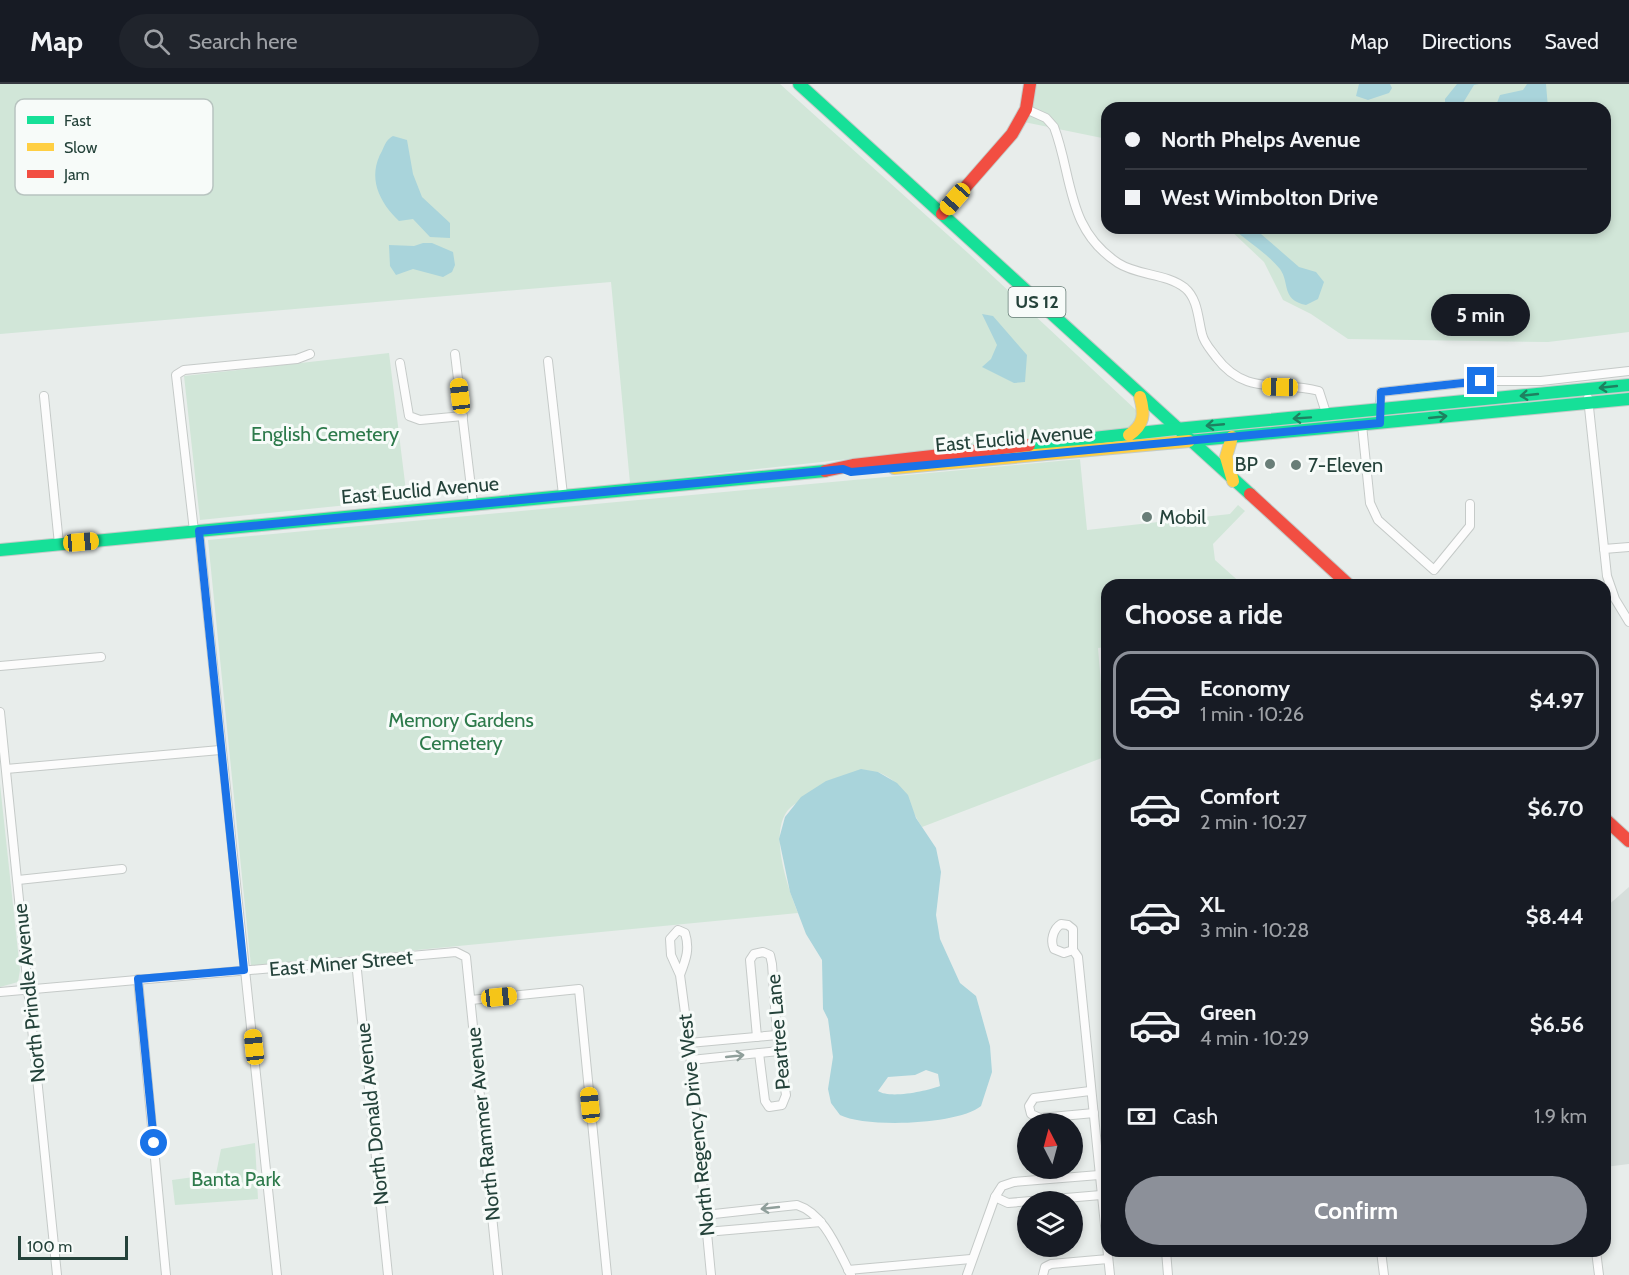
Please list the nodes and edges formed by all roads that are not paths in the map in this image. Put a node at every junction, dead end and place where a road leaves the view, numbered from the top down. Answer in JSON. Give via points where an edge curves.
{"nodes":[{"id":1,"x":799,"y":84,"type":"edge"},
{"id":2,"x":1030,"y":84,"type":"edge"},
{"id":3,"x":1026,"y":109,"type":"junction"},
{"id":4,"x":942,"y":214,"type":"junction"},
{"id":5,"x":310,"y":354,"type":"dead end"},
{"id":6,"x":455,"y":354,"type":"dead end"},
{"id":7,"x":548,"y":361,"type":"dead end"},
{"id":8,"x":400,"y":363,"type":"dead end"},
{"id":9,"x":1629,"y":371,"type":"edge"},
{"id":10,"x":1629,"y":385,"type":"edge"},
{"id":11,"x":1587,"y":389,"type":"junction"},
{"id":12,"x":44,"y":396,"type":"dead end"},
{"id":13,"x":1140,"y":397,"type":"junction"},
{"id":14,"x":1629,"y":399,"type":"edge"},
{"id":15,"x":1589,"y":404,"type":"junction"},
{"id":16,"x":463,"y":416,"type":"junction"},
{"id":17,"x":1327,"y":416,"type":"junction"},
{"id":18,"x":1379,"y":417,"type":"junction"},
{"id":19,"x":1362,"y":425,"type":"junction"},
{"id":20,"x":1176,"y":429,"type":"junction"},
{"id":21,"x":1129,"y":435,"type":"junction"},
{"id":22,"x":1232,"y":437,"type":"junction"},
{"id":23,"x":1189,"y":441,"type":"junction"},
{"id":24,"x":843,"y":469,"type":"junction"},
{"id":25,"x":1233,"y":481,"type":"junction"},
{"id":26,"x":563,"y":495,"type":"junction"},
{"id":27,"x":473,"y":504,"type":"junction"},
{"id":28,"x":1470,"y":504,"type":"dead end"},
{"id":29,"x":196,"y":531,"type":"junction"},
{"id":30,"x":59,"y":544,"type":"junction"},
{"id":31,"x":1629,"y":547,"type":"edge"},
{"id":32,"x":1604,"y":549,"type":"junction"},
{"id":33,"x":0,"y":550,"type":"edge"},
{"id":34,"x":1342,"y":579,"type":"edge"},
{"id":35,"x":1609,"y":579,"type":"edge"},
{"id":36,"x":1611,"y":590,"type":"edge"},
{"id":37,"x":1629,"y":622,"type":"edge"},
{"id":38,"x":101,"y":657,"type":"dead end"},
{"id":39,"x":0,"y":666,"type":"edge"},
{"id":40,"x":0,"y":712,"type":"edge"},
{"id":41,"x":220,"y":750,"type":"junction"},
{"id":42,"x":6,"y":769,"type":"junction"},
{"id":43,"x":1611,"y":824,"type":"edge"},
{"id":44,"x":1629,"y":841,"type":"edge"},
{"id":45,"x":122,"y":869,"type":"dead end"},
{"id":46,"x":18,"y":880,"type":"junction"},
{"id":47,"x":1073,"y":950,"type":"dead end"},
{"id":48,"x":466,"y":957,"type":"joint"},
{"id":49,"x":356,"y":961,"type":"junction"},
{"id":50,"x":244,"y":970,"type":"junction"},
{"id":51,"x":680,"y":975,"type":"dead end"},
{"id":52,"x":138,"y":979,"type":"junction"},
{"id":53,"x":28,"y":989,"type":"junction"},
{"id":54,"x":0,"y":992,"type":"edge"},
{"id":55,"x":471,"y":1000,"type":"junction"},
{"id":56,"x":777,"y":1035,"type":"junction"},
{"id":57,"x":757,"y":1037,"type":"junction"},
{"id":58,"x":689,"y":1043,"type":"junction"},
{"id":59,"x":779,"y":1051,"type":"junction"},
{"id":60,"x":759,"y":1053,"type":"junction"},
{"id":61,"x":691,"y":1060,"type":"junction"},
{"id":62,"x":1090,"y":1091,"type":"junction"},
{"id":63,"x":1094,"y":1113,"type":"junction"},
{"id":64,"x":1099,"y":1175,"type":"junction"},
{"id":65,"x":1101,"y":1195,"type":"joint"},
{"id":66,"x":994,"y":1197,"type":"junction"},
{"id":67,"x":705,"y":1215,"type":"junction"},
{"id":68,"x":821,"y":1222,"type":"junction"},
{"id":69,"x":706,"y":1232,"type":"junction"},
{"id":70,"x":1166,"y":1257,"type":"edge"},
{"id":71,"x":1382,"y":1257,"type":"edge"},
{"id":72,"x":1597,"y":1257,"type":"edge"},
{"id":73,"x":971,"y":1259,"type":"junction"},
{"id":74,"x":1108,"y":1259,"type":"joint"},
{"id":75,"x":388,"y":1271,"type":"edge"},
{"id":76,"x":850,"y":1272,"type":"edge"},
{"id":77,"x":57,"y":1275,"type":"edge"},
{"id":78,"x":166,"y":1275,"type":"edge"},
{"id":79,"x":277,"y":1275,"type":"edge"},
{"id":80,"x":498,"y":1275,"type":"edge"},
{"id":81,"x":607,"y":1275,"type":"edge"},
{"id":82,"x":711,"y":1275,"type":"edge"},
{"id":83,"x":967,"y":1275,"type":"edge"},
{"id":84,"x":1043,"y":1275,"type":"edge"},
{"id":85,"x":1110,"y":1275,"type":"edge"},
{"id":86,"x":1168,"y":1275,"type":"edge"},
{"id":87,"x":1384,"y":1275,"type":"edge"},
{"id":88,"x":1599,"y":1275,"type":"edge"}],
"edges":[{"from":1,"to":4,"type":"main road","number":"US 12"},
{"from":2,"to":3,"type":"main road"},
{"from":3,"to":4,"type":"main road","via":[[1012,134]]},
{"from":3,"to":17,"type":"street","via":[[1046,118],[1054,127],[1076,214],[1098,246],[1130,269],[1173,280],[1187,290],[1197,309],[1204,340],[1223,367],[1257,386],[1319,391]]},
{"from":4,"to":13,"type":"main road","number":"US 12"},
{"from":5,"to":29,"type":"street","via":[[297,359],[184,370],[176,375]]},
{"from":6,"to":16,"type":"street"},
{"from":7,"to":26,"type":"street"},
{"from":8,"to":16,"type":"street","via":[[409,416],[420,420]]},
{"from":9,"to":18,"type":"street","via":[[1381,392]]},
{"from":10,"to":11,"type":"main road","one_way":true},
{"from":11,"to":15,"type":"street"},
{"from":11,"to":18,"type":"main road","one_way":true},
{"from":12,"to":30,"type":"street"},
{"from":13,"to":20,"type":"main road","number":"US 12"},
{"from":13,"to":21,"type":"main road","via":[[1144,417],[1138,430]]},
{"from":14,"to":15,"type":"main road"},
{"from":18,"to":15,"type":"main road","one_way":true},
{"from":15,"to":32,"type":"street"},
{"from":16,"to":27,"type":"street"},
{"from":17,"to":18,"type":"main road","name":"East Euclid Avenue"},
{"from":17,"to":20,"type":"main road","name":"East Euclid Avenue","one_way":true},
{"from":18,"to":19,"type":"main road","name":"East Euclid Avenue"},
{"from":19,"to":22,"type":"main road","name":"East Euclid Avenue"},
{"from":19,"to":28,"type":"street","via":[[1370,503],[1378,520],[1434,570],[1470,526]]},
{"from":20,"to":21,"type":"main road","name":"East Euclid Avenue"},
{"from":20,"to":23,"type":"main road","number":"US 12"},
{"from":21,"to":24,"type":"main road","name":"East Euclid Avenue"},
{"from":22,"to":23,"type":"main road","name":"East Euclid Avenue"},
{"from":22,"to":25,"type":"main road","via":[[1226,457]]},
{"from":23,"to":24,"type":"main road","name":"East Euclid Avenue","via":[[851,472]]},
{"from":23,"to":25,"type":"main road","number":"US 12"},
{"from":24,"to":26,"type":"main road","name":"East Euclid Avenue"},
{"from":25,"to":34,"type":"main road","number":"US 12"},
{"from":26,"to":27,"type":"main road","name":"East Euclid Avenue"},
{"from":27,"to":29,"type":"main road","name":"East Euclid Avenue"},
{"from":29,"to":30,"type":"main road","name":"East Euclid Avenue"},
{"from":29,"to":41,"type":"street"},
{"from":30,"to":33,"type":"main road","name":"East Euclid Avenue"},
{"from":31,"to":32,"type":"street"},
{"from":32,"to":35,"type":"street"},
{"from":36,"to":37,"type":"street"},
{"from":38,"to":39,"type":"street"},
{"from":40,"to":42,"type":"street","name":"North Prindle Avenue"},
{"from":41,"to":42,"type":"street"},
{"from":41,"to":50,"type":"street"},
{"from":42,"to":46,"type":"street","name":"North Prindle Avenue"},
{"from":43,"to":44,"type":"main road"},
{"from":45,"to":46,"type":"street"},
{"from":46,"to":53,"type":"street","name":"North Prindle Avenue"},
{"from":47,"to":62,"type":"street","via":[[1078,957]]},
{"from":48,"to":49,"type":"street","name":"East Miner Street","via":[[456,952]]},
{"from":48,"to":55,"type":"street","name":"North Rammer Avenue"},
{"from":49,"to":50,"type":"street","name":"East Miner Street"},
{"from":49,"to":75,"type":"street","name":"North Donald Avenue"},
{"from":50,"to":52,"type":"street","name":"East Miner Street"},
{"from":50,"to":79,"type":"street"},
{"from":51,"to":58,"type":"street","name":"North Regency Drive West"},
{"from":52,"to":53,"type":"street","name":"East Miner Street"},
{"from":52,"to":78,"type":"street"},
{"from":53,"to":54,"type":"street","name":"East Miner Street"},
{"from":53,"to":77,"type":"street","name":"North Prindle Avenue"},
{"from":55,"to":80,"type":"street","name":"North Rammer Avenue"},
{"from":55,"to":81,"type":"street","via":[[579,989]]},
{"from":56,"to":57,"type":"street"},
{"from":56,"to":57,"type":"street","name":"Peartree Lane","via":[[772,964],[770,955],[763,952],[754,954],[750,960]]},
{"from":56,"to":59,"type":"street","name":"Peartree Lane"},
{"from":57,"to":58,"type":"street"},
{"from":58,"to":61,"type":"street","name":"North Regency Drive West"},
{"from":59,"to":60,"type":"street"},
{"from":59,"to":60,"type":"street","name":"Peartree Lane","via":[[786,1095],[776,1108],[765,1101]]},
{"from":61,"to":60,"type":"street","one_way":true},
{"from":61,"to":67,"type":"street","name":"North Regency Drive West"},
{"from":62,"to":63,"type":"street"},
{"from":62,"to":63,"type":"street","via":[[1034,1098],[1029,1106],[1031,1114],[1040,1118]]},
{"from":63,"to":64,"type":"street"},
{"from":64,"to":65,"type":"street"},
{"from":64,"to":66,"type":"street","via":[[1014,1182],[1002,1186]]},
{"from":65,"to":66,"type":"street","via":[[1008,1203]]},
{"from":66,"to":73,"type":"street"},
{"from":68,"to":67,"type":"street","one_way":true,"via":[[812,1211],[797,1205]]},
{"from":67,"to":69,"type":"street","name":"North Regency Drive West"},
{"from":68,"to":69,"type":"street"},
{"from":68,"to":76,"type":"street"},
{"from":69,"to":82,"type":"street","name":"North Regency Drive West"},
{"from":70,"to":86,"type":"street"},
{"from":71,"to":87,"type":"street"},
{"from":72,"to":88,"type":"street"},
{"from":73,"to":76,"type":"street"},
{"from":73,"to":83,"type":"street"},
{"from":74,"to":84,"type":"street","via":[[1051,1264],[1045,1267]]},
{"from":74,"to":85,"type":"street"}]}
